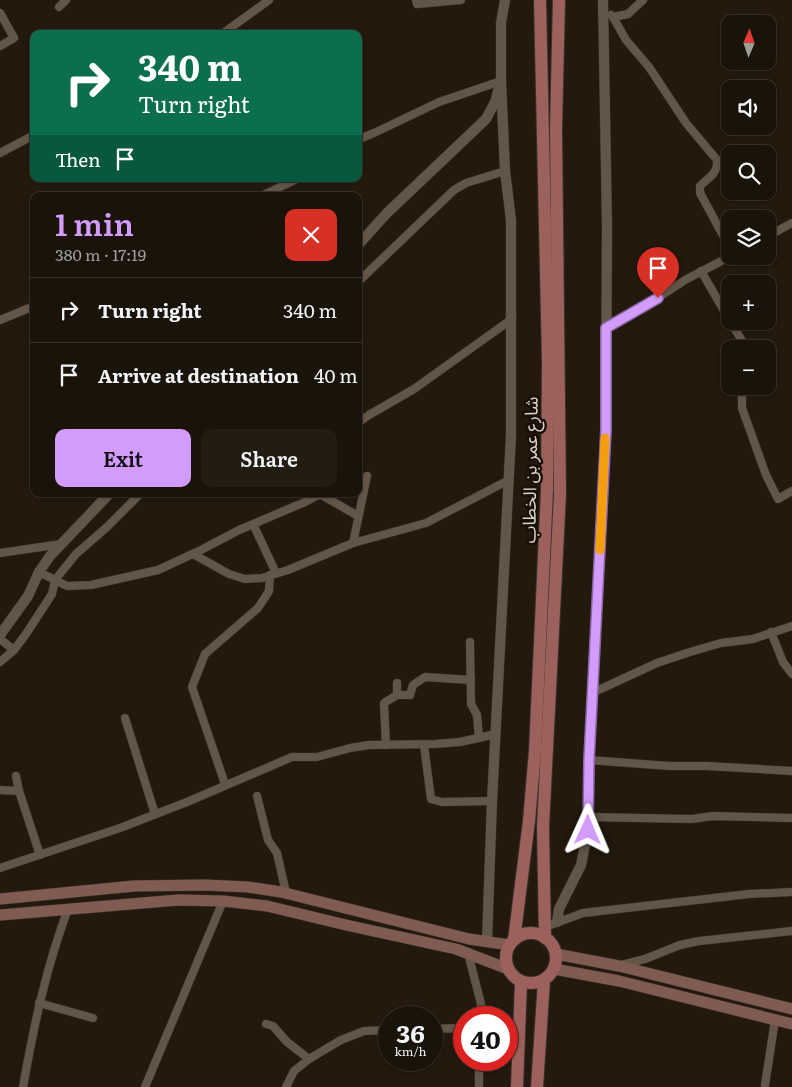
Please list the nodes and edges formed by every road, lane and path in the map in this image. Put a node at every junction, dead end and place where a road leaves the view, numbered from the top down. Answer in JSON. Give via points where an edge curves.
{"nodes":[{"id":1,"x":66,"y":0,"type":"edge"},
{"id":2,"x":269,"y":0,"type":"edge"},
{"id":3,"x":416,"y":0,"type":"edge"},
{"id":4,"x":461,"y":0,"type":"edge"},
{"id":5,"x":505,"y":0,"type":"edge"},
{"id":6,"x":540,"y":0,"type":"edge"},
{"id":7,"x":559,"y":0,"type":"edge"},
{"id":8,"x":603,"y":0,"type":"edge"},
{"id":9,"x":643,"y":0,"type":"edge"},
{"id":10,"x":259,"y":3,"type":"edge"},
{"id":11,"x":59,"y":7,"type":"dead end"},
{"id":12,"x":603,"y":11,"type":"junction"},
{"id":13,"x":0,"y":13,"type":"edge"},
{"id":14,"x":613,"y":17,"type":"junction"},
{"id":15,"x":227,"y":30,"type":"edge"},
{"id":16,"x":0,"y":46,"type":"edge"},
{"id":17,"x":501,"y":81,"type":"junction"},
{"id":18,"x":30,"y":137,"type":"edge"},
{"id":19,"x":362,"y":137,"type":"edge"},
{"id":20,"x":0,"y":153,"type":"edge"},
{"id":21,"x":506,"y":171,"type":"junction"},
{"id":22,"x":291,"y":182,"type":"edge"},
{"id":23,"x":269,"y":192,"type":"edge"},
{"id":24,"x":792,"y":223,"type":"edge"},
{"id":25,"x":721,"y":232,"type":"edge"},
{"id":26,"x":776,"y":232,"type":"edge"},
{"id":27,"x":362,"y":241,"type":"edge"},
{"id":28,"x":721,"y":261,"type":"edge"},
{"id":29,"x":701,"y":272,"type":"junction"},
{"id":30,"x":362,"y":278,"type":"edge"},
{"id":31,"x":721,"y":306,"type":"edge"},
{"id":32,"x":30,"y":308,"type":"edge"},
{"id":33,"x":512,"y":318,"type":"junction"},
{"id":34,"x":0,"y":320,"type":"edge"},
{"id":35,"x":606,"y":328,"type":"junction"},
{"id":36,"x":742,"y":395,"type":"edge"},
{"id":37,"x":362,"y":419,"type":"edge"},
{"id":38,"x":367,"y":476,"type":"dead end"},
{"id":39,"x":509,"y":480,"type":"junction"},
{"id":40,"x":792,"y":491,"type":"edge"},
{"id":41,"x":106,"y":497,"type":"edge"},
{"id":42,"x":137,"y":497,"type":"edge"},
{"id":43,"x":314,"y":497,"type":"edge"},
{"id":44,"x":325,"y":497,"type":"edge"},
{"id":45,"x":358,"y":516,"type":"junction"},
{"id":46,"x":253,"y":524,"type":"junction"},
{"id":47,"x":353,"y":543,"type":"junction"},
{"id":48,"x":60,"y":544,"type":"junction"},
{"id":49,"x":0,"y":553,"type":"edge"},
{"id":50,"x":192,"y":554,"type":"junction"},
{"id":51,"x":39,"y":572,"type":"junction"},
{"id":52,"x":273,"y":574,"type":"junction"},
{"id":53,"x":55,"y":580,"type":"junction"},
{"id":54,"x":792,"y":626,"type":"edge"},
{"id":55,"x":771,"y":632,"type":"junction"},
{"id":56,"x":0,"y":634,"type":"edge"},
{"id":57,"x":0,"y":639,"type":"edge"},
{"id":58,"x":470,"y":642,"type":"dead end"},
{"id":59,"x":14,"y":650,"type":"junction"},
{"id":60,"x":0,"y":662,"type":"edge"},
{"id":61,"x":792,"y":674,"type":"edge"},
{"id":62,"x":471,"y":680,"type":"junction"},
{"id":63,"x":397,"y":684,"type":"dead end"},
{"id":64,"x":592,"y":693,"type":"junction"},
{"id":65,"x":397,"y":695,"type":"junction"},
{"id":66,"x":125,"y":718,"type":"dead end"},
{"id":67,"x":496,"y":734,"type":"junction"},
{"id":68,"x":479,"y":738,"type":"junction"},
{"id":69,"x":386,"y":744,"type":"junction"},
{"id":70,"x":424,"y":744,"type":"junction"},
{"id":71,"x":589,"y":760,"type":"junction"},
{"id":72,"x":792,"y":771,"type":"edge"},
{"id":73,"x":16,"y":776,"type":"dead end"},
{"id":74,"x":225,"y":784,"type":"junction"},
{"id":75,"x":0,"y":790,"type":"edge"},
{"id":76,"x":19,"y":791,"type":"junction"},
{"id":77,"x":257,"y":796,"type":"dead end"},
{"id":78,"x":492,"y":801,"type":"junction"},
{"id":79,"x":155,"y":814,"type":"junction"},
{"id":80,"x":588,"y":817,"type":"junction"},
{"id":81,"x":792,"y":818,"type":"edge"},
{"id":82,"x":40,"y":855,"type":"junction"},
{"id":83,"x":0,"y":868,"type":"edge"},
{"id":84,"x":792,"y":892,"type":"edge"},
{"id":85,"x":286,"y":893,"type":"junction"},
{"id":86,"x":0,"y":899,"type":"edge"},
{"id":87,"x":224,"y":901,"type":"junction"},
{"id":88,"x":68,"y":909,"type":"junction"},
{"id":89,"x":0,"y":915,"type":"edge"},
{"id":90,"x":557,"y":922,"type":"junction"},
{"id":91,"x":792,"y":931,"type":"edge"},
{"id":92,"x":545,"y":932,"type":"junction"},
{"id":93,"x":487,"y":941,"type":"junction"},
{"id":94,"x":512,"y":942,"type":"junction"},
{"id":95,"x":468,"y":953,"type":"junction"},
{"id":96,"x":556,"y":954,"type":"junction"},
{"id":97,"x":619,"y":966,"type":"junction"},
{"id":98,"x":508,"y":969,"type":"junction"},
{"id":99,"x":554,"y":969,"type":"junction"},
{"id":100,"x":544,"y":980,"type":"junction"},
{"id":101,"x":521,"y":982,"type":"junction"},
{"id":102,"x":39,"y":1003,"type":"junction"},
{"id":103,"x":481,"y":1006,"type":"edge"},
{"id":104,"x":792,"y":1009,"type":"edge"},
{"id":105,"x":93,"y":1018,"type":"dead end"},
{"id":106,"x":775,"y":1020,"type":"junction"},
{"id":107,"x":266,"y":1024,"type":"dead end"},
{"id":108,"x":792,"y":1024,"type":"edge"},
{"id":109,"x":378,"y":1030,"type":"edge"},
{"id":110,"x":309,"y":1059,"type":"junction"},
{"id":111,"x":479,"y":1071,"type":"edge"},
{"id":112,"x":765,"y":1085,"type":"dead end"},
{"id":113,"x":23,"y":1087,"type":"edge"},
{"id":114,"x":146,"y":1087,"type":"edge"},
{"id":115,"x":286,"y":1087,"type":"edge"},
{"id":116,"x":478,"y":1087,"type":"edge"},
{"id":117,"x":517,"y":1087,"type":"edge"},
{"id":118,"x":537,"y":1087,"type":"edge"}],
"edges":[{"from":1,"to":11,"type":"street"},
{"from":2,"to":10,"type":"street"},
{"from":3,"to":4,"type":"street","via":[[417,4]]},
{"from":5,"to":17,"type":"street"},
{"from":6,"to":94,"type":"main road","name":"شارع عمر بن الخطاب","via":[[548,352],[547,490],[535,751]]},
{"from":7,"to":92,"type":"main road","name":"شارع عمر بن الخطاب","via":[[556,129],[560,494],[543,827]]},
{"from":8,"to":12,"type":"street"},
{"from":9,"to":14,"type":"street","via":[[628,14]]},
{"from":10,"to":15,"type":"street"},
{"from":12,"to":14,"type":"street"},
{"from":12,"to":35,"type":"street"},
{"from":13,"to":16,"type":"street","via":[[14,38]]},
{"from":14,"to":25,"type":"street","via":[[686,123],[717,160],[714,175],[700,186],[700,194]]},
{"from":17,"to":19,"type":"street","via":[[438,102]]},
{"from":17,"to":21,"type":"street"},
{"from":17,"to":27,"type":"street","via":[[486,119]]},
{"from":18,"to":20,"type":"street"},
{"from":21,"to":30,"type":"street","via":[[454,190]]},
{"from":21,"to":33,"type":"street","via":[[511,220]]},
{"from":22,"to":23,"type":"street"},
{"from":24,"to":26,"type":"street"},
{"from":28,"to":29,"type":"street"},
{"from":29,"to":31,"type":"street"},
{"from":29,"to":35,"type":"street"},
{"from":32,"to":34,"type":"street"},
{"from":33,"to":37,"type":"street","via":[[414,390]]},
{"from":33,"to":39,"type":"street"},
{"from":35,"to":64,"type":"street","via":[[606,430]]},
{"from":36,"to":40,"type":"street","via":[[742,408],[778,499]]},
{"from":38,"to":45,"type":"street"},
{"from":39,"to":47,"type":"street","via":[[426,523]]},
{"from":39,"to":67,"type":"street"},
{"from":41,"to":48,"type":"street"},
{"from":42,"to":53,"type":"street","via":[[76,554]]},
{"from":43,"to":46,"type":"street"},
{"from":44,"to":45,"type":"street"},
{"from":45,"to":47,"type":"street"},
{"from":46,"to":50,"type":"street"},
{"from":46,"to":52,"type":"street"},
{"from":47,"to":52,"type":"street"},
{"from":48,"to":49,"type":"street"},
{"from":48,"to":51,"type":"street"},
{"from":50,"to":52,"type":"street","via":[[245,579]]},
{"from":50,"to":53,"type":"street","via":[[158,570],[91,585],[67,586]]},
{"from":51,"to":53,"type":"street"},
{"from":51,"to":56,"type":"street","via":[[28,596]]},
{"from":52,"to":74,"type":"street","via":[[270,591],[258,608],[205,654],[192,687]]},
{"from":53,"to":59,"type":"street","via":[[52,594]]},
{"from":54,"to":55,"type":"street"},
{"from":55,"to":61,"type":"street","via":[[783,662]]},
{"from":55,"to":64,"type":"street","via":[[753,639],[721,643],[657,663]]},
{"from":57,"to":59,"type":"street"},
{"from":58,"to":62,"type":"street"},
{"from":59,"to":60,"type":"street"},
{"from":62,"to":65,"type":"street","via":[[425,677],[413,685],[410,695]]},
{"from":62,"to":68,"type":"street","via":[[471,704],[477,715]]},
{"from":63,"to":65,"type":"street"},
{"from":64,"to":71,"type":"street"},
{"from":65,"to":69,"type":"street","via":[[384,703]]},
{"from":66,"to":79,"type":"street"},
{"from":67,"to":68,"type":"street"},
{"from":67,"to":78,"type":"street"},
{"from":68,"to":70,"type":"street"},
{"from":69,"to":70,"type":"street"},
{"from":69,"to":74,"type":"street","via":[[350,748],[317,757],[292,757]]},
{"from":70,"to":78,"type":"street","via":[[431,799],[442,802]]},
{"from":71,"to":72,"type":"street"},
{"from":71,"to":80,"type":"street"},
{"from":73,"to":76,"type":"street"},
{"from":74,"to":79,"type":"street"},
{"from":75,"to":76,"type":"street"},
{"from":76,"to":82,"type":"street"},
{"from":77,"to":85,"type":"street","via":[[268,840],[277,853]]},
{"from":78,"to":93,"type":"street"},
{"from":79,"to":82,"type":"street"},
{"from":80,"to":81,"type":"street"},
{"from":80,"to":90,"type":"street","via":[[581,865]]},
{"from":82,"to":83,"type":"street"},
{"from":84,"to":90,"type":"street","via":[[583,912]]},
{"from":85,"to":86,"type":"main road","via":[[205,885],[134,886]]},
{"from":85,"to":93,"type":"main road"},
{"from":87,"to":88,"type":"main road","via":[[178,900]]},
{"from":87,"to":95,"type":"main road","via":[[267,906]]},
{"from":87,"to":114,"type":"street"},
{"from":88,"to":89,"type":"main road"},
{"from":88,"to":102,"type":"street"},
{"from":90,"to":92,"type":"street"},
{"from":91,"to":97,"type":"street","via":[[699,941]]},
{"from":92,"to":94,"type":"main road","via":[[521,935]]},
{"from":92,"to":96,"type":"main road"},
{"from":93,"to":94,"type":"main road"},
{"from":94,"to":98,"type":"main road","via":[[506,953]]},
{"from":95,"to":98,"type":"main road"},
{"from":95,"to":103,"type":"street"},
{"from":96,"to":97,"type":"main road"},
{"from":96,"to":99,"type":"main road"},
{"from":97,"to":104,"type":"main road"},
{"from":98,"to":101,"type":"main road"},
{"from":99,"to":100,"type":"main road"},
{"from":99,"to":106,"type":"main road","via":[[618,981]]},
{"from":100,"to":101,"type":"main road","via":[[528,984]]},
{"from":100,"to":118,"type":"main road"},
{"from":101,"to":117,"type":"main road"},
{"from":102,"to":105,"type":"street"},
{"from":102,"to":113,"type":"street"},
{"from":106,"to":108,"type":"main road"},
{"from":106,"to":112,"type":"street"},
{"from":107,"to":110,"type":"street","via":[[273,1026]]},
{"from":109,"to":110,"type":"street","via":[[364,1031],[342,1040]]},
{"from":110,"to":115,"type":"street","via":[[294,1072]]},
{"from":111,"to":116,"type":"street"}]}
